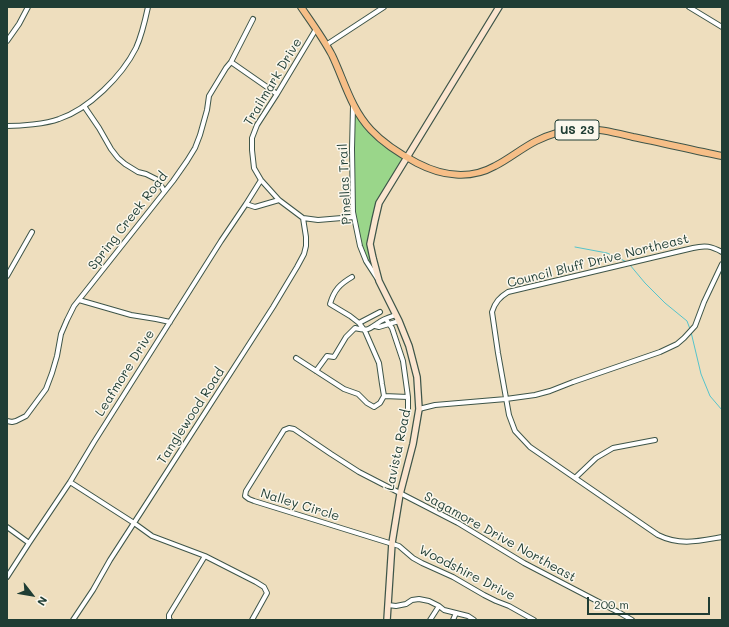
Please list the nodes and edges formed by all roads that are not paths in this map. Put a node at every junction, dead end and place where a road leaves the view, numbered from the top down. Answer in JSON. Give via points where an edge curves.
{"nodes":[{"id":1,"x":28,"y":7,"type":"edge"},
{"id":2,"x":148,"y":7,"type":"edge"},
{"id":3,"x":301,"y":7,"type":"edge"},
{"id":4,"x":384,"y":7,"type":"edge"},
{"id":5,"x":499,"y":7,"type":"edge"},
{"id":6,"x":689,"y":7,"type":"edge"},
{"id":7,"x":254,"y":19,"type":"dead end"},
{"id":8,"x":722,"y":27,"type":"edge"},
{"id":9,"x":316,"y":30,"type":"junction"},
{"id":10,"x":7,"y":41,"type":"edge"},
{"id":11,"x":326,"y":45,"type":"junction"},
{"id":12,"x":230,"y":62,"type":"junction"},
{"id":13,"x":277,"y":94,"type":"junction"},
{"id":14,"x":353,"y":104,"type":"junction"},
{"id":15,"x":84,"y":106,"type":"junction"},
{"id":16,"x":7,"y":126,"type":"edge"},
{"id":17,"x":722,"y":156,"type":"edge"},
{"id":18,"x":407,"y":157,"type":"junction"},
{"id":19,"x":261,"y":180,"type":"junction"},
{"id":20,"x":164,"y":191,"type":"junction"},
{"id":21,"x":279,"y":200,"type":"junction"},
{"id":22,"x":246,"y":204,"type":"junction"},
{"id":23,"x":354,"y":217,"type":"junction"},
{"id":24,"x":303,"y":218,"type":"junction"},
{"id":25,"x":32,"y":232,"type":"dead end"},
{"id":26,"x":722,"y":252,"type":"edge"},
{"id":27,"x":722,"y":264,"type":"edge"},
{"id":28,"x":7,"y":276,"type":"edge"},
{"id":29,"x":352,"y":277,"type":"dead end"},
{"id":30,"x":379,"y":281,"type":"junction"},
{"id":31,"x":79,"y":300,"type":"junction"},
{"id":32,"x":380,"y":312,"type":"dead end"},
{"id":33,"x":396,"y":314,"type":"junction"},
{"id":34,"x":386,"y":319,"type":"junction"},
{"id":35,"x":399,"y":321,"type":"junction"},
{"id":36,"x":170,"y":322,"type":"junction"},
{"id":37,"x":359,"y":323,"type":"junction"},
{"id":38,"x":389,"y":324,"type":"junction"},
{"id":39,"x":375,"y":326,"type":"junction"},
{"id":40,"x":365,"y":331,"type":"junction"},
{"id":41,"x":296,"y":358,"type":"dead end"},
{"id":42,"x":316,"y":371,"type":"junction"},
{"id":43,"x":384,"y":396,"type":"junction"},
{"id":44,"x":408,"y":397,"type":"junction"},
{"id":45,"x":506,"y":399,"type":"junction"},
{"id":46,"x":418,"y":409,"type":"junction"},
{"id":47,"x":408,"y":410,"type":"dead end"},
{"id":48,"x":7,"y":421,"type":"edge"},
{"id":49,"x":655,"y":440,"type":"dead end"},
{"id":50,"x":575,"y":478,"type":"junction"},
{"id":51,"x":70,"y":482,"type":"junction"},
{"id":52,"x":400,"y":494,"type":"junction"},
{"id":53,"x":134,"y":523,"type":"junction"},
{"id":54,"x":7,"y":527,"type":"edge"},
{"id":55,"x":722,"y":537,"type":"edge"},
{"id":56,"x":29,"y":542,"type":"junction"},
{"id":57,"x":392,"y":543,"type":"junction"},
{"id":58,"x":205,"y":556,"type":"junction"},
{"id":59,"x":7,"y":577,"type":"edge"},
{"id":60,"x":388,"y":605,"type":"junction"},
{"id":61,"x":439,"y":606,"type":"junction"},
{"id":62,"x":456,"y":613,"type":"junction"},
{"id":63,"x":73,"y":620,"type":"edge"},
{"id":64,"x":170,"y":620,"type":"edge"},
{"id":65,"x":252,"y":620,"type":"edge"},
{"id":66,"x":387,"y":620,"type":"edge"},
{"id":67,"x":430,"y":620,"type":"edge"},
{"id":68,"x":453,"y":620,"type":"edge"},
{"id":69,"x":474,"y":620,"type":"edge"},
{"id":70,"x":534,"y":620,"type":"edge"},
{"id":71,"x":632,"y":620,"type":"edge"}],
"edges":[{"from":1,"to":10,"type":"street"},
{"from":2,"to":15,"type":"street","via":[[142,34],[125,66],[114,80]]},
{"from":3,"to":9,"type":"main road","number":"US 23"},
{"from":4,"to":11,"type":"street"},
{"from":5,"to":18,"type":"main road","name":"Lavista Road"},
{"from":6,"to":8,"type":"street"},
{"from":7,"to":12,"type":"street","name":"Spring Creek Road"},
{"from":9,"to":11,"type":"main road","number":"US 23"},
{"from":9,"to":13,"type":"street","name":"Trailmark Drive"},
{"from":11,"to":14,"type":"main road","number":"US 23"},
{"from":12,"to":13,"type":"street"},
{"from":12,"to":20,"type":"street","name":"Spring Creek Road","via":[[209,96],[195,148]]},
{"from":13,"to":19,"type":"street","name":"Trailmark Drive","via":[[257,125],[252,138],[254,168]]},
{"from":14,"to":18,"type":"main road","number":"US 23","via":[[377,137]]},
{"from":14,"to":23,"type":"street","name":"Pinellas Trail"},
{"from":15,"to":16,"type":"street","via":[[58,120]]},
{"from":15,"to":20,"type":"street","via":[[118,158],[138,172],[158,180]]},
{"from":17,"to":18,"type":"main road","number":"US 23","via":[[604,130],[587,129],[548,136],[495,166],[474,174],[455,175],[439,172]]},
{"from":18,"to":30,"type":"main road","name":"Lavista Road","via":[[379,203],[374,220],[370,244]]},
{"from":19,"to":21,"type":"street","name":"Trailmark Drive"},
{"from":19,"to":22,"type":"street","name":"Leafmore Drive"},
{"from":20,"to":31,"type":"street","name":"Spring Creek Road"},
{"from":21,"to":22,"type":"street","via":[[255,207]]},
{"from":21,"to":24,"type":"street","name":"Trailmark Drive"},
{"from":22,"to":36,"type":"street","name":"Leafmore Drive"},
{"from":23,"to":24,"type":"street","via":[[318,220]]},
{"from":23,"to":30,"type":"street","name":"Pinellas Trail","via":[[360,246]]},
{"from":24,"to":53,"type":"street","name":"Tanglewood Road","via":[[306,246],[297,267]]},
{"from":25,"to":28,"type":"street"},
{"from":26,"to":45,"type":"street","name":"Council Bluff Drive Northeast","via":[[704,246],[693,248],[508,292],[499,298],[492,312]]},
{"from":27,"to":45,"type":"street","via":[[695,326],[677,344],[550,391]]},
{"from":29,"to":37,"type":"street","via":[[342,282],[330,304]]},
{"from":30,"to":33,"type":"main road","name":"Lavista Road"},
{"from":31,"to":36,"type":"street","via":[[131,315]]},
{"from":31,"to":48,"type":"street","name":"Spring Creek Road","via":[[61,334],[46,389],[26,416],[16,421]]},
{"from":32,"to":37,"type":"street"},
{"from":33,"to":34,"type":"street"},
{"from":33,"to":35,"type":"main road","name":"Lavista Road"},
{"from":34,"to":38,"type":"street"},
{"from":34,"to":39,"type":"street"},
{"from":35,"to":38,"type":"street"},
{"from":35,"to":46,"type":"main road","name":"Lavista Road","via":[[417,377]]},
{"from":36,"to":51,"type":"street","name":"Leafmore Drive"},
{"from":37,"to":40,"type":"street"},
{"from":38,"to":39,"type":"street"},
{"from":38,"to":44,"type":"street","via":[[403,361]]},
{"from":39,"to":40,"type":"street"},
{"from":40,"to":42,"type":"street","via":[[355,328],[346,337],[334,357],[327,356]]},
{"from":40,"to":43,"type":"street","via":[[379,363]]},
{"from":41,"to":42,"type":"street"},
{"from":42,"to":43,"type":"street","via":[[344,389],[358,394],[374,407]]},
{"from":43,"to":44,"type":"street"},
{"from":44,"to":47,"type":"street"},
{"from":45,"to":46,"type":"street","via":[[435,405]]},
{"from":45,"to":50,"type":"street","name":"Council Bluff Drive Northeast","via":[[515,431],[530,447]]},
{"from":46,"to":52,"type":"main road","name":"Lavista Road","via":[[413,444]]},
{"from":49,"to":50,"type":"street","via":[[613,448],[596,458]]},
{"from":50,"to":55,"type":"street","name":"Council Bluff Drive Northeast","via":[[667,539],[693,542]]},
{"from":51,"to":53,"type":"street"},
{"from":51,"to":56,"type":"street","name":"Leafmore Drive"},
{"from":52,"to":57,"type":"main road","name":"Lavista Road"},
{"from":52,"to":57,"type":"street","name":"Nalley Circle","via":[[358,472],[289,428],[277,439],[245,496],[254,502]]},
{"from":52,"to":71,"type":"street","name":"Sagamore Drive Northeast","via":[[458,523],[524,563]]},
{"from":53,"to":58,"type":"street","via":[[152,536]]},
{"from":53,"to":63,"type":"street","name":"Tanglewood Road"},
{"from":54,"to":56,"type":"street"},
{"from":56,"to":59,"type":"street","name":"Leafmore Drive"},
{"from":57,"to":60,"type":"main road","name":"Lavista Road"},
{"from":57,"to":70,"type":"street","name":"Woodshire Drive","via":[[422,563]]},
{"from":58,"to":64,"type":"street","via":[[169,615]]},
{"from":58,"to":65,"type":"street","via":[[264,587],[267,593]]},
{"from":60,"to":61,"type":"street","via":[[396,606],[419,599]]},
{"from":60,"to":66,"type":"main road","name":"Lavista Road"},
{"from":61,"to":62,"type":"street"},
{"from":61,"to":67,"type":"street"},
{"from":62,"to":68,"type":"street"},
{"from":62,"to":69,"type":"street"}]}
